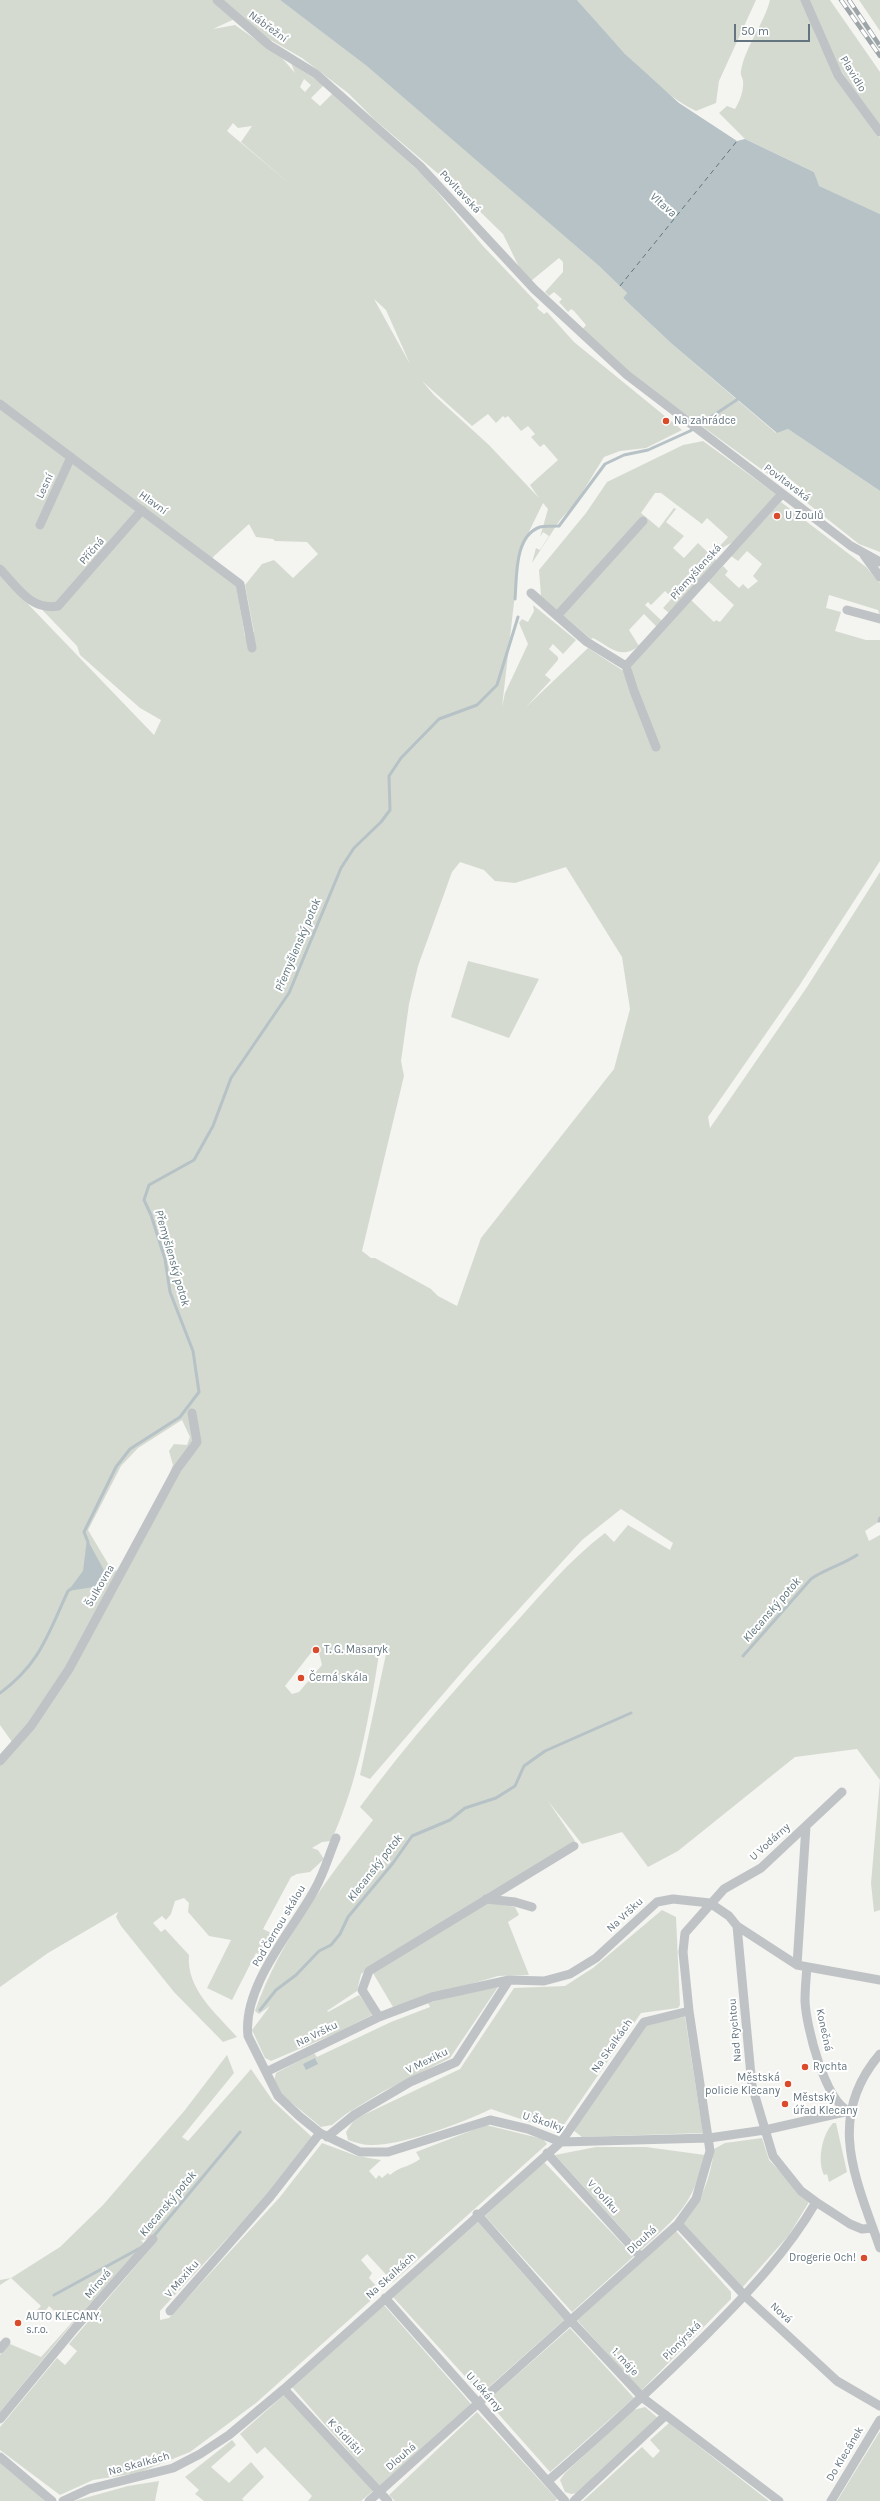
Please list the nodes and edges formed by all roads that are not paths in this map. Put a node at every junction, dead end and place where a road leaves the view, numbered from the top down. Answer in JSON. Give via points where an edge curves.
{"nodes":[{"id":1,"x":217,"y":0,"type":"edge"},
{"id":2,"x":805,"y":0,"type":"edge"},
{"id":3,"x":308,"y":68,"type":"joint"},
{"id":4,"x":880,"y":132,"type":"edge"},
{"id":5,"x":0,"y":404,"type":"edge"},
{"id":6,"x":71,"y":457,"type":"junction"},
{"id":7,"x":782,"y":494,"type":"junction"},
{"id":8,"x":142,"y":510,"type":"junction"},
{"id":9,"x":643,"y":521,"type":"dead end"},
{"id":10,"x":40,"y":525,"type":"dead end"},
{"id":11,"x":864,"y":555,"type":"junction"},
{"id":12,"x":880,"y":562,"type":"edge"},
{"id":13,"x":0,"y":569,"type":"edge"},
{"id":14,"x":880,"y":577,"type":"edge"},
{"id":15,"x":531,"y":593,"type":"dead end"},
{"id":16,"x":847,"y":610,"type":"dead end"},
{"id":17,"x":558,"y":616,"type":"junction"},
{"id":18,"x":880,"y":619,"type":"edge"},
{"id":19,"x":252,"y":648,"type":"dead end"},
{"id":20,"x":626,"y":666,"type":"junction"},
{"id":21,"x":656,"y":747,"type":"dead end"},
{"id":22,"x":192,"y":1413,"type":"dead end"},
{"id":23,"x":1,"y":1758,"type":"edge"},
{"id":24,"x":842,"y":1792,"type":"dead end"},
{"id":25,"x":806,"y":1826,"type":"junction"},
{"id":26,"x":336,"y":1838,"type":"dead end"},
{"id":27,"x":574,"y":1846,"type":"dead end"},
{"id":28,"x":486,"y":1899,"type":"junction"},
{"id":29,"x":710,"y":1903,"type":"junction"},
{"id":30,"x":532,"y":1907,"type":"dead end"},
{"id":31,"x":737,"y":1926,"type":"junction"},
{"id":32,"x":802,"y":1966,"type":"junction"},
{"id":33,"x":509,"y":1980,"type":"junction"},
{"id":34,"x":880,"y":1980,"type":"edge"},
{"id":35,"x":689,"y":2011,"type":"junction"},
{"id":36,"x":379,"y":2017,"type":"junction"},
{"id":37,"x":880,"y":2054,"type":"edge"},
{"id":38,"x":266,"y":2072,"type":"junction"},
{"id":39,"x":849,"y":2111,"type":"junction"},
{"id":40,"x":764,"y":2130,"type":"junction"},
{"id":41,"x":324,"y":2135,"type":"junction"},
{"id":42,"x":709,"y":2138,"type":"junction"},
{"id":43,"x":561,"y":2142,"type":"junction"},
{"id":44,"x":547,"y":2154,"type":"junction"},
{"id":45,"x":816,"y":2202,"type":"junction"},
{"id":46,"x":478,"y":2214,"type":"junction"},
{"id":47,"x":678,"y":2224,"type":"junction"},
{"id":48,"x":873,"y":2228,"type":"junction"},
{"id":49,"x":153,"y":2239,"type":"dead end"},
{"id":50,"x":880,"y":2248,"type":"edge"},
{"id":51,"x":641,"y":2257,"type":"junction"},
{"id":52,"x":745,"y":2296,"type":"junction"},
{"id":53,"x":385,"y":2298,"type":"junction"},
{"id":54,"x":170,"y":2312,"type":"dead end"},
{"id":55,"x":570,"y":2320,"type":"junction"},
{"id":56,"x":284,"y":2389,"type":"junction"},
{"id":57,"x":643,"y":2398,"type":"junction"},
{"id":58,"x":478,"y":2404,"type":"junction"},
{"id":59,"x":880,"y":2406,"type":"edge"},
{"id":60,"x":666,"y":2415,"type":"junction"},
{"id":61,"x":0,"y":2419,"type":"edge"},
{"id":62,"x":880,"y":2420,"type":"edge"},
{"id":63,"x":0,"y":2457,"type":"edge"},
{"id":64,"x":548,"y":2481,"type":"junction"},
{"id":65,"x":380,"y":2492,"type":"junction"},
{"id":66,"x":52,"y":2501,"type":"edge"},
{"id":67,"x":63,"y":2501,"type":"edge"},
{"id":68,"x":369,"y":2501,"type":"edge"},
{"id":69,"x":388,"y":2501,"type":"edge"},
{"id":70,"x":565,"y":2501,"type":"edge"},
{"id":71,"x":574,"y":2501,"type":"edge"},
{"id":72,"x":779,"y":2501,"type":"edge"},
{"id":73,"x":831,"y":2501,"type":"edge"}],
"edges":[{"from":1,"to":3,"type":"street","name":"Nábřežní","via":[[269,45]]},
{"from":2,"to":4,"type":"street","name":"Plavidlo","via":[[838,75]]},
{"from":3,"to":7,"type":"street","name":"Povltavská","via":[[420,166],[534,289],[586,340],[627,376]]},
{"from":5,"to":6,"type":"street","name":"Hlavní"},
{"from":6,"to":8,"type":"street","name":"Hlavní"},
{"from":6,"to":10,"type":"street","name":"Lesní"},
{"from":7,"to":11,"type":"street","name":"Povltavská"},
{"from":7,"to":20,"type":"street","name":"Přemyšlenská"},
{"from":8,"to":13,"type":"street","name":"Příčná","via":[[58,606],[46,608],[35,605]]},
{"from":8,"to":19,"type":"street","name":"Hlavní","via":[[240,584]]},
{"from":9,"to":17,"type":"street"},
{"from":11,"to":12,"type":"street","name":"Povltavská"},
{"from":11,"to":14,"type":"street"},
{"from":15,"to":17,"type":"street"},
{"from":16,"to":18,"type":"street"},
{"from":17,"to":20,"type":"street","via":[[586,642]]},
{"from":20,"to":21,"type":"street"},
{"from":22,"to":23,"type":"street","name":"Šulkovna","via":[[197,1442],[177,1469],[69,1669],[31,1726]]},
{"from":24,"to":25,"type":"street","name":"U Vodárny"},
{"from":25,"to":29,"type":"street","name":"U Vodárny","via":[[761,1868],[724,1889]]},
{"from":25,"to":32,"type":"street","name":"Konečná"},
{"from":26,"to":38,"type":"street","name":"Pod Černou skálou","via":[[316,1887],[278,1948],[253,1999],[248,2016],[248,2036]]},
{"from":27,"to":28,"type":"street"},
{"from":28,"to":30,"type":"street","via":[[515,1902]]},
{"from":28,"to":36,"type":"street","via":[[369,1971],[362,1990]]},
{"from":29,"to":31,"type":"street","name":"Na Vršku","via":[[729,1916]]},
{"from":29,"to":33,"type":"street","name":"Na Vršku","via":[[682,1899],[657,1902],[596,1958],[570,1974],[544,1981]]},
{"from":29,"to":35,"type":"street","name":"Dlouhá","via":[[685,1933],[683,1952]]},
{"from":31,"to":32,"type":"street","name":"Na Vršku"},
{"from":31,"to":40,"type":"street","name":"Nad Rychtou","via":[[752,2086]]},
{"from":32,"to":34,"type":"street","name":"Na Vršku"},
{"from":32,"to":39,"type":"street","name":"Konečná","via":[[805,2002],[819,2065],[842,2108]]},
{"from":33,"to":36,"type":"street","name":"Na Vršku","via":[[432,1997]]},
{"from":33,"to":41,"type":"street","name":"V Mexiku","via":[[456,2062],[410,2082]]},
{"from":35,"to":42,"type":"street","name":"Dlouhá"},
{"from":35,"to":43,"type":"street","name":"Na Skalkách","via":[[644,2022]]},
{"from":36,"to":38,"type":"street","name":"Na Vršku"},
{"from":37,"to":39,"type":"street","via":[[856,2091]]},
{"from":38,"to":41,"type":"street","name":"U Školky","via":[[278,2096],[298,2116]]},
{"from":39,"to":40,"type":"street","name":"U Školky"},
{"from":39,"to":48,"type":"street","via":[[848,2136],[852,2161]]},
{"from":40,"to":42,"type":"street","name":"U Školky"},
{"from":40,"to":45,"type":"street","via":[[773,2156],[801,2191]]},
{"from":41,"to":43,"type":"street","name":"U Školky","via":[[360,2152],[388,2152],[490,2120],[528,2128]]},
{"from":41,"to":54,"type":"street","name":"V Mexiku"},
{"from":42,"to":43,"type":"street","name":"U Školky"},
{"from":42,"to":47,"type":"street","name":"Dlouhá","via":[[710,2151],[696,2199]]},
{"from":43,"to":44,"type":"street","name":"Na Skalkách"},
{"from":44,"to":46,"type":"street","name":"Na Skalkách"},
{"from":44,"to":51,"type":"street","name":"V Dolíku"},
{"from":45,"to":48,"type":"street","via":[[856,2227],[867,2230]]},
{"from":45,"to":52,"type":"street","name":"Pionýrská","via":[[797,2234]]},
{"from":46,"to":53,"type":"street","name":"Na Skalkách"},
{"from":46,"to":55,"type":"street","name":"1. máje"},
{"from":47,"to":51,"type":"street","name":"Dlouhá"},
{"from":47,"to":52,"type":"street","name":"Nová"},
{"from":48,"to":50,"type":"street"},
{"from":49,"to":61,"type":"street","name":"Mírová"},
{"from":51,"to":55,"type":"street","name":"Dlouhá"},
{"from":52,"to":57,"type":"street","name":"Pionýrská"},
{"from":52,"to":59,"type":"street","name":"Nová","via":[[837,2382]]},
{"from":53,"to":56,"type":"street","name":"Na Skalkách"},
{"from":53,"to":58,"type":"street","name":"U Lékárny"},
{"from":55,"to":57,"type":"street","name":"1. máje"},
{"from":55,"to":58,"type":"street","name":"Dlouhá"},
{"from":56,"to":65,"type":"street","name":"K Sídlišti"},
{"from":56,"to":67,"type":"street","name":"Na Skalkách","via":[[229,2435],[179,2466],[152,2475],[89,2489]]},
{"from":57,"to":60,"type":"street","name":"1. máje"},
{"from":57,"to":64,"type":"street","name":"Pionýrská"},
{"from":58,"to":64,"type":"street","name":"U Lékárny"},
{"from":58,"to":65,"type":"street","name":"Dlouhá"},
{"from":60,"to":71,"type":"street"},
{"from":60,"to":72,"type":"street","name":"1. máje"},
{"from":62,"to":73,"type":"street","name":"Do Klecánek"},
{"from":63,"to":66,"type":"street"},
{"from":64,"to":70,"type":"street","name":"U Lékárny"},
{"from":65,"to":68,"type":"street","name":"Dlouhá"},
{"from":65,"to":69,"type":"street","name":"K Sídlišti"}]}
